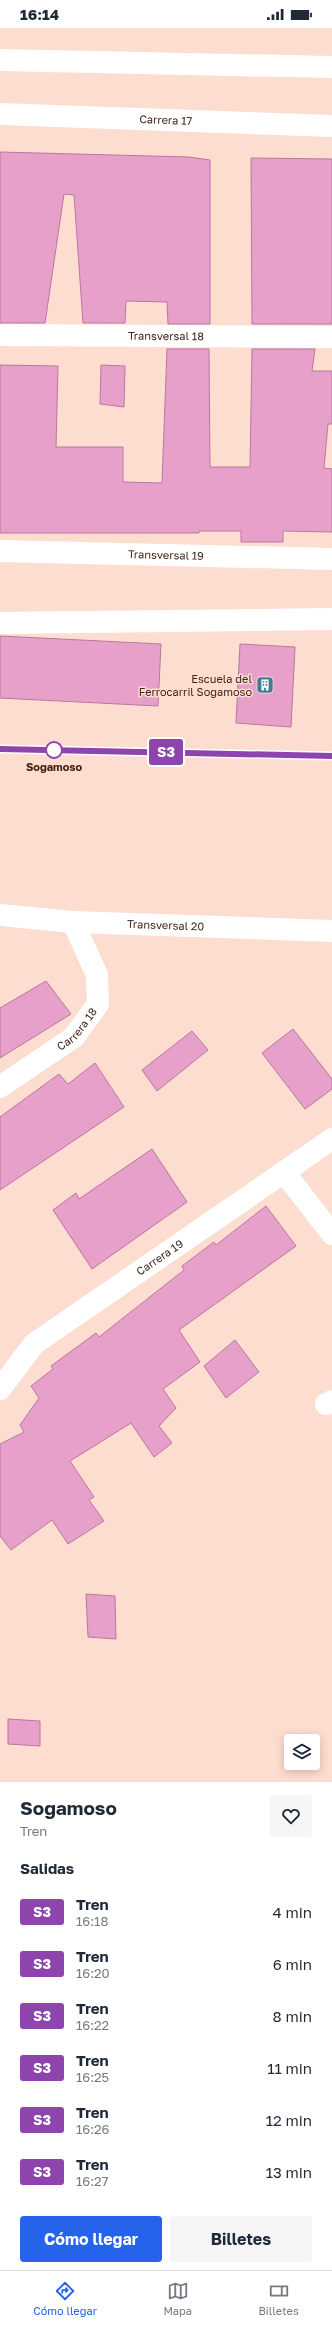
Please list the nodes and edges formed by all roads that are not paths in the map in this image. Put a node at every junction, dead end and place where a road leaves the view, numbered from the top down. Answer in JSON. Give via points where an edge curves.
{"nodes":[{"id":1,"x":0,"y":60,"type":"edge"},
{"id":2,"x":332,"y":67,"type":"edge"},
{"id":3,"x":0,"y":114,"type":"edge"},
{"id":4,"x":332,"y":126,"type":"edge"},
{"id":5,"x":0,"y":335,"type":"edge"},
{"id":6,"x":332,"y":337,"type":"edge"},
{"id":7,"x":0,"y":551,"type":"edge"},
{"id":8,"x":332,"y":559,"type":"edge"},
{"id":9,"x":332,"y":619,"type":"edge"},
{"id":10,"x":0,"y":623,"type":"edge"},
{"id":11,"x":0,"y":915,"type":"edge"},
{"id":12,"x":73,"y":922,"type":"junction"},
{"id":13,"x":332,"y":931,"type":"edge"},
{"id":14,"x":0,"y":1087,"type":"edge"},
{"id":15,"x":332,"y":1139,"type":"edge"},
{"id":16,"x":284,"y":1172,"type":"junction"},
{"id":17,"x":332,"y":1234,"type":"edge"},
{"id":18,"x":0,"y":1389,"type":"edge"}],
"edges":[{"from":1,"to":2,"type":"street"},
{"from":3,"to":4,"type":"street","name":"Carrera 17"},
{"from":5,"to":6,"type":"street","name":"Transversal 18"},
{"from":7,"to":8,"type":"street","name":"Transversal 19"},
{"from":9,"to":10,"type":"street"},
{"from":11,"to":12,"type":"street","name":"Transversal 20"},
{"from":12,"to":13,"type":"street","name":"Transversal 20"},
{"from":12,"to":14,"type":"street","name":"Carrera 18","via":[[97,975],[98,1004],[74,1037]]},
{"from":15,"to":16,"type":"street","name":"Carrera 19"},
{"from":16,"to":17,"type":"street"},
{"from":16,"to":18,"type":"street","name":"Carrera 19","via":[[34,1344]]}]}
